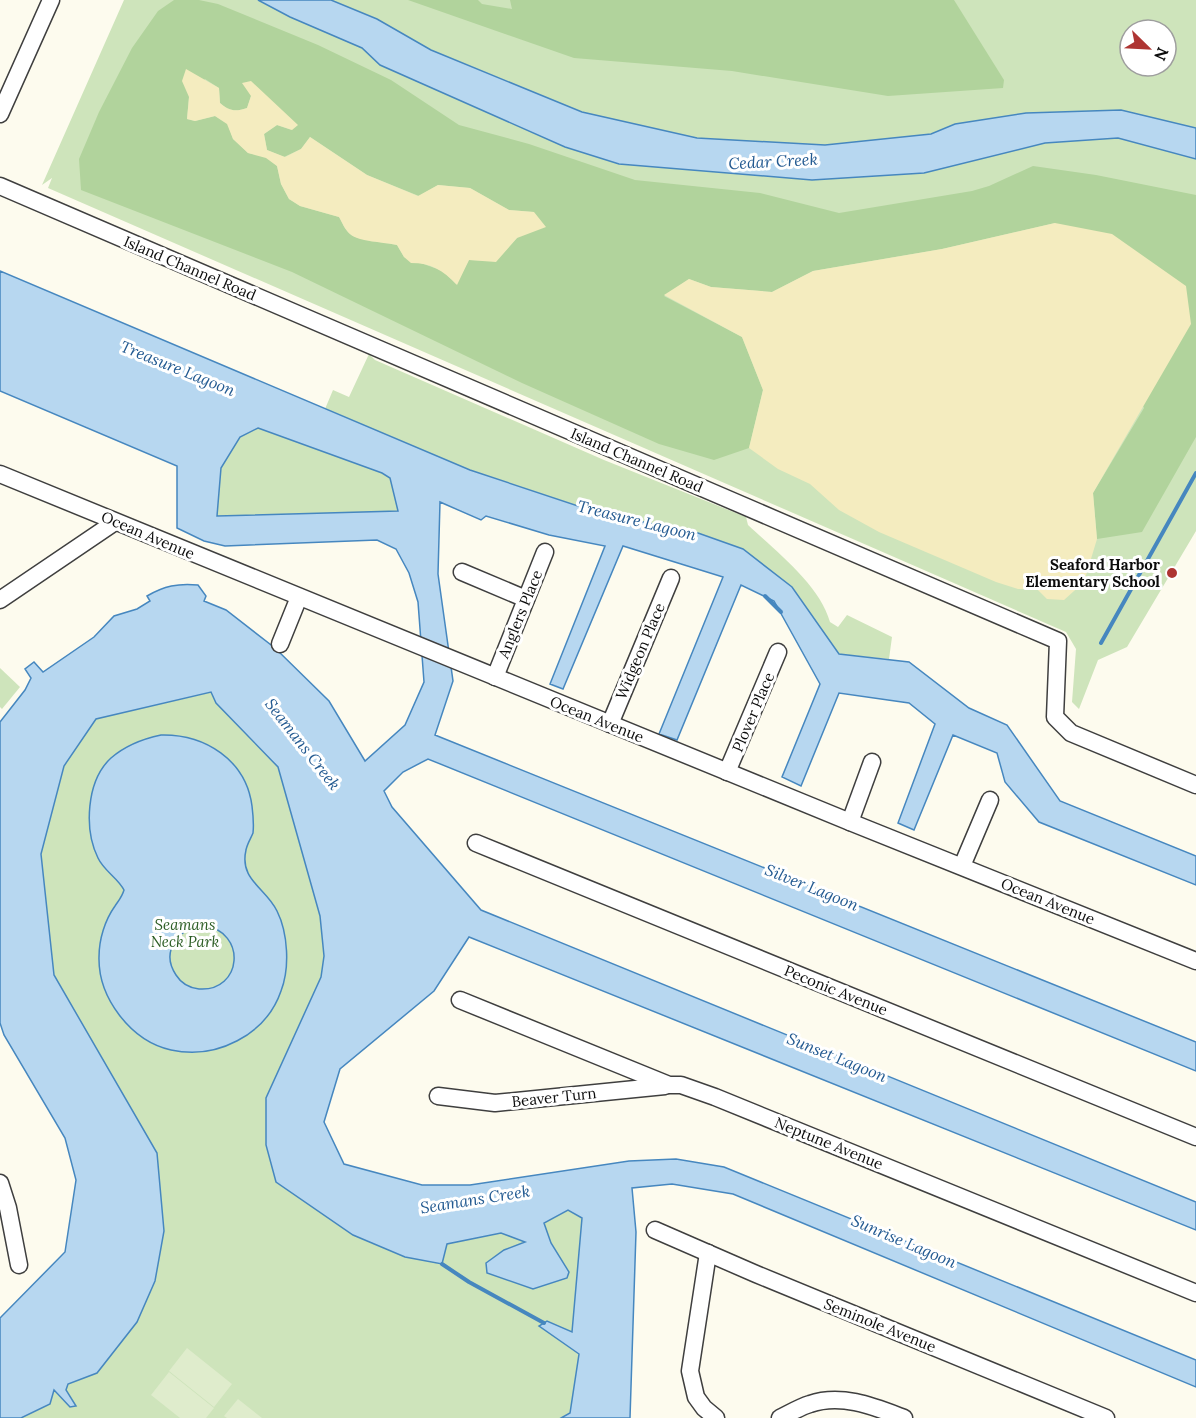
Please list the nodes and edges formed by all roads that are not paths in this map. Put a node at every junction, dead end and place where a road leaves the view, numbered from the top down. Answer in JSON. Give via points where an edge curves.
{"nodes":[{"id":1,"x":51,"y":0,"type":"edge"},
{"id":2,"x":0,"y":114,"type":"edge"},
{"id":3,"x":0,"y":186,"type":"edge"},
{"id":4,"x":0,"y":474,"type":"edge"},
{"id":5,"x":115,"y":522,"type":"junction"},
{"id":6,"x":544,"y":552,"type":"dead end"},
{"id":7,"x":462,"y":572,"type":"dead end"},
{"id":8,"x":671,"y":578,"type":"dead end"},
{"id":9,"x":299,"y":597,"type":"junction"},
{"id":10,"x":526,"y":599,"type":"junction"},
{"id":11,"x":0,"y":600,"type":"edge"},
{"id":12,"x":280,"y":645,"type":"dead end"},
{"id":13,"x":778,"y":652,"type":"dead end"},
{"id":14,"x":495,"y":677,"type":"junction"},
{"id":15,"x":610,"y":724,"type":"junction"},
{"id":16,"x":872,"y":762,"type":"dead end"},
{"id":17,"x":727,"y":772,"type":"junction"},
{"id":18,"x":1196,"y":785,"type":"edge"},
{"id":19,"x":990,"y":800,"type":"dead end"},
{"id":20,"x":850,"y":822,"type":"junction"},
{"id":21,"x":476,"y":843,"type":"dead end"},
{"id":22,"x":962,"y":866,"type":"junction"},
{"id":23,"x":1196,"y":961,"type":"edge"},
{"id":24,"x":460,"y":1000,"type":"dead end"},
{"id":25,"x":669,"y":1085,"type":"junction"},
{"id":26,"x":438,"y":1096,"type":"dead end"},
{"id":27,"x":1196,"y":1137,"type":"edge"},
{"id":28,"x":0,"y":1183,"type":"edge"},
{"id":29,"x":654,"y":1230,"type":"dead end"},
{"id":30,"x":708,"y":1253,"type":"junction"},
{"id":31,"x":19,"y":1265,"type":"dead end"},
{"id":32,"x":1196,"y":1293,"type":"edge"},
{"id":33,"x":716,"y":1418,"type":"edge"},
{"id":34,"x":780,"y":1418,"type":"edge"},
{"id":35,"x":904,"y":1418,"type":"edge"},
{"id":36,"x":1106,"y":1418,"type":"edge"}],
"edges":[{"from":1,"to":2,"type":"street"},
{"from":3,"to":18,"type":"street","name":"Island Channel Road","via":[[1058,640],[1055,717],[1071,733]]},
{"from":4,"to":5,"type":"street","name":"Ocean Avenue"},
{"from":5,"to":9,"type":"street","name":"Ocean Avenue"},
{"from":5,"to":11,"type":"street"},
{"from":6,"to":10,"type":"street","name":"Anglers Place"},
{"from":7,"to":10,"type":"street"},
{"from":8,"to":15,"type":"street","name":"Widgeon Place"},
{"from":9,"to":12,"type":"street"},
{"from":9,"to":14,"type":"street","name":"Ocean Avenue"},
{"from":10,"to":14,"type":"street","name":"Anglers Place"},
{"from":13,"to":17,"type":"street","name":"Plover Place"},
{"from":14,"to":15,"type":"street","name":"Ocean Avenue"},
{"from":15,"to":17,"type":"street","name":"Ocean Avenue"},
{"from":16,"to":20,"type":"street"},
{"from":17,"to":20,"type":"street","name":"Ocean Avenue"},
{"from":19,"to":22,"type":"street"},
{"from":20,"to":22,"type":"street","name":"Ocean Avenue"},
{"from":21,"to":27,"type":"street","name":"Peconic Avenue"},
{"from":22,"to":23,"type":"street","name":"Ocean Avenue"},
{"from":24,"to":25,"type":"street","name":"Neptune Avenue"},
{"from":25,"to":26,"type":"street","name":"Beaver Turn","via":[[495,1103]]},
{"from":25,"to":32,"type":"street","name":"Neptune Avenue","via":[[681,1085],[715,1097]]},
{"from":28,"to":31,"type":"street"},
{"from":29,"to":30,"type":"street","name":"Seminole Avenue"},
{"from":30,"to":33,"type":"street","via":[[690,1371],[696,1397]]},
{"from":30,"to":36,"type":"street","name":"Seminole Avenue"},
{"from":34,"to":35,"type":"street","via":[[811,1403],[834,1400],[862,1403]]}]}
